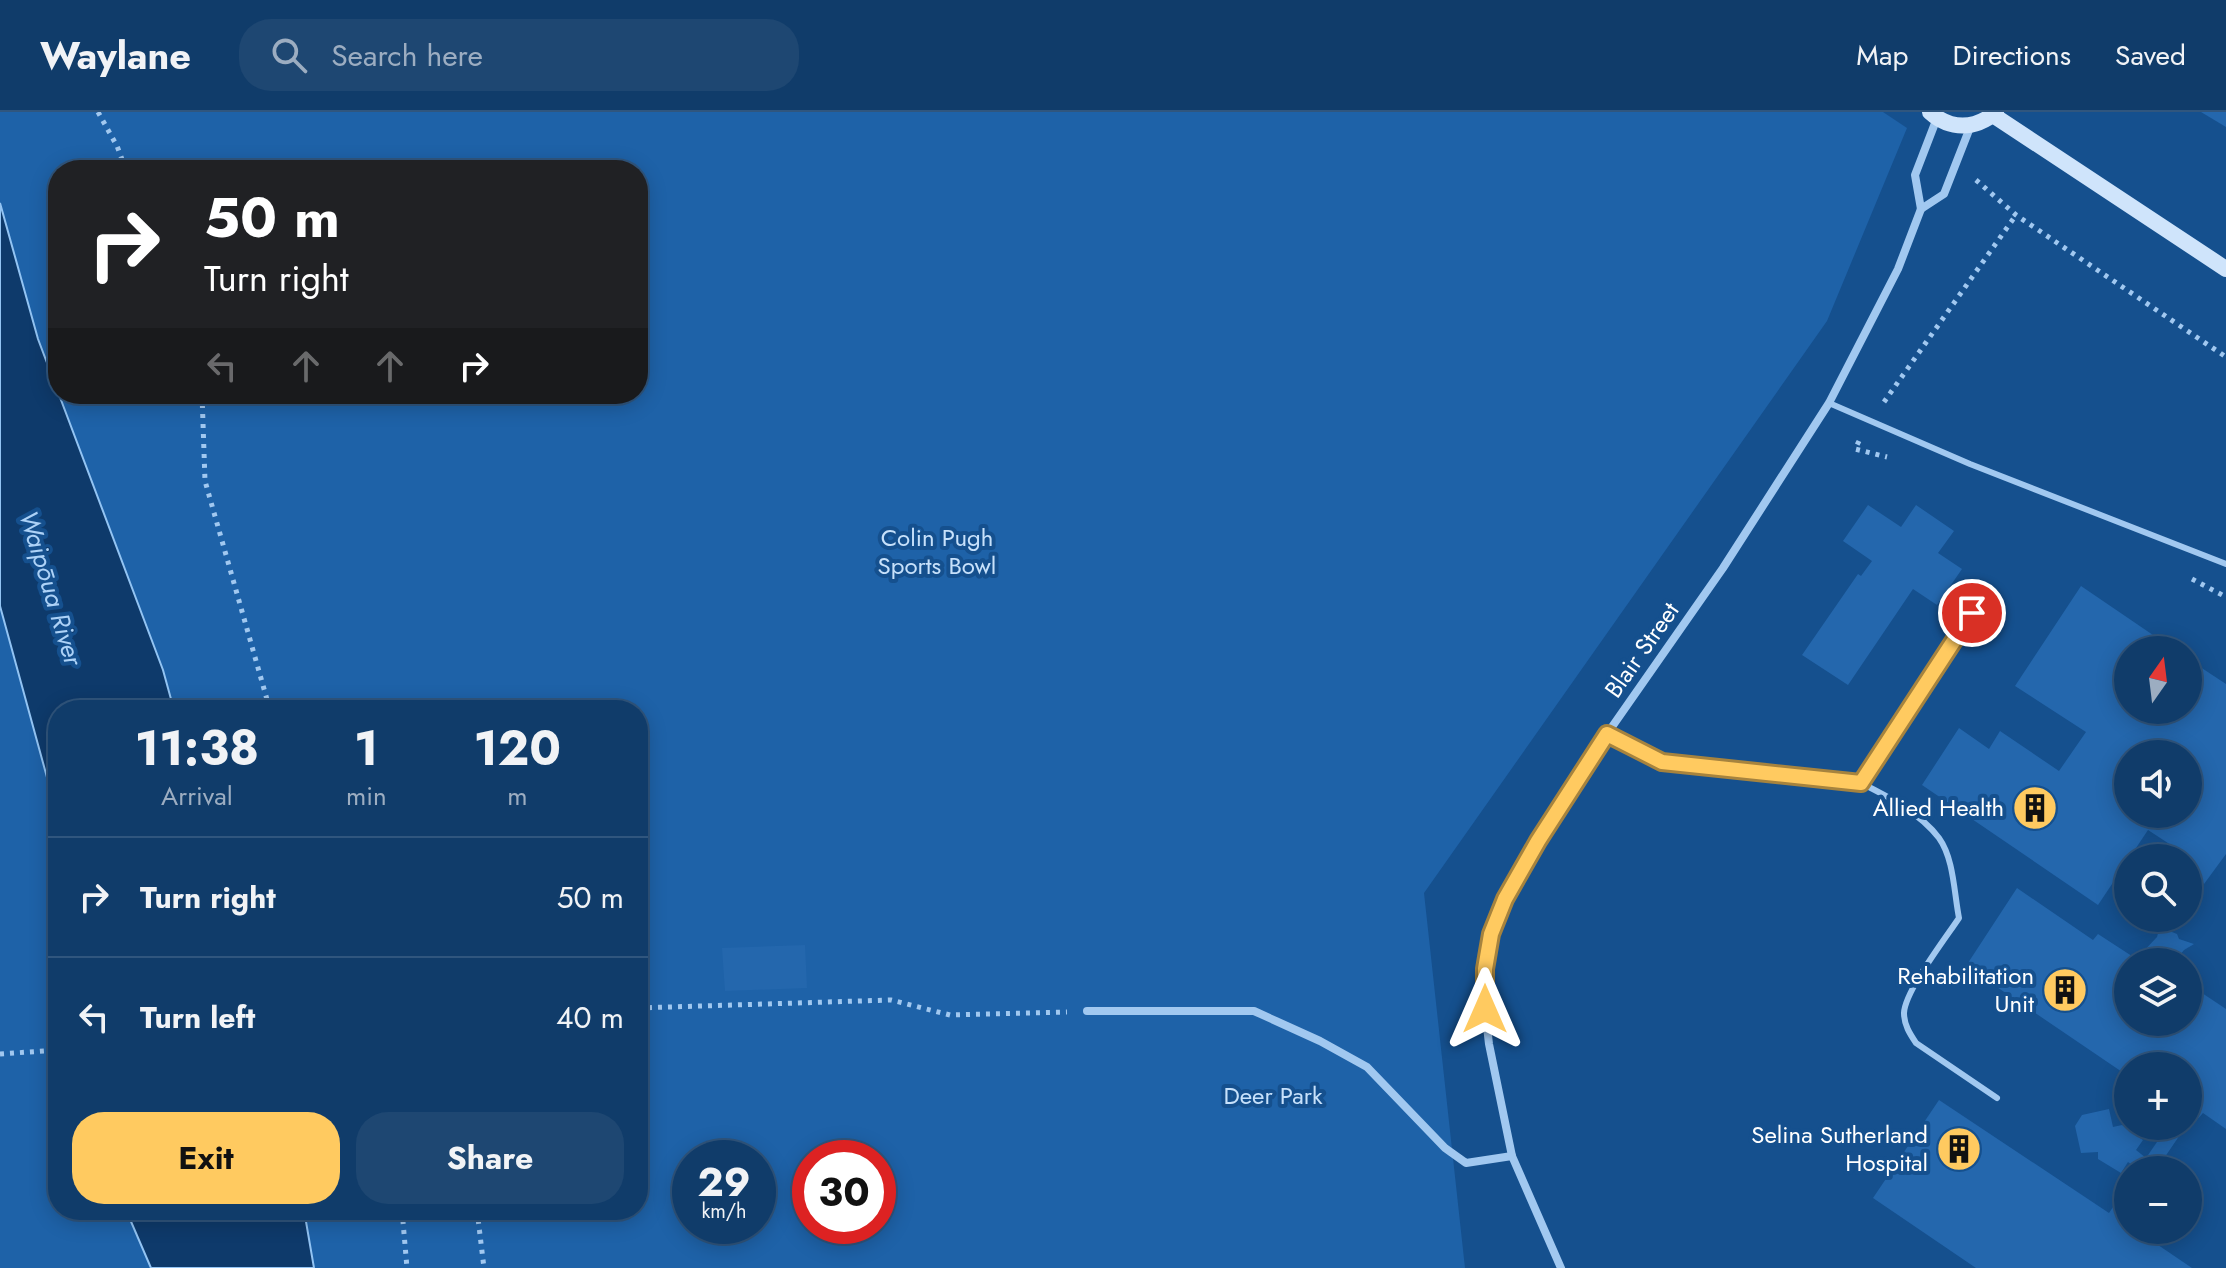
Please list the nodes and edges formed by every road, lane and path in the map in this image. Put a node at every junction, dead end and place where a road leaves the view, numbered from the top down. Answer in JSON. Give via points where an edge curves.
{"nodes":[{"id":1,"x":98,"y":112,"type":"edge"},
{"id":2,"x":1994,"y":114,"type":"edge"},
{"id":3,"x":1933,"y":115,"type":"edge"},
{"id":4,"x":1971,"y":125,"type":"junction"},
{"id":5,"x":122,"y":160,"type":"edge"},
{"id":6,"x":1974,"y":178,"type":"dead end"},
{"id":7,"x":1921,"y":209,"type":"junction"},
{"id":8,"x":2016,"y":215,"type":"junction"},
{"id":9,"x":2226,"y":269,"type":"edge"},
{"id":10,"x":2226,"y":357,"type":"edge"},
{"id":11,"x":1829,"y":403,"type":"junction"},
{"id":12,"x":202,"y":404,"type":"edge"},
{"id":13,"x":1871,"y":422,"type":"junction"},
{"id":14,"x":2226,"y":564,"type":"edge"},
{"id":15,"x":1987,"y":589,"type":"dead end"},
{"id":16,"x":267,"y":700,"type":"edge"},
{"id":17,"x":1607,"y":734,"type":"junction"},
{"id":18,"x":1861,"y":783,"type":"junction"},
{"id":19,"x":648,"y":1007,"type":"edge"},
{"id":20,"x":1087,"y":1011,"type":"joint"},
{"id":21,"x":48,"y":1051,"type":"edge"},
{"id":22,"x":0,"y":1054,"type":"edge"},
{"id":23,"x":1997,"y":1098,"type":"dead end"},
{"id":24,"x":1512,"y":1156,"type":"junction"},
{"id":25,"x":403,"y":1220,"type":"edge"},
{"id":26,"x":478,"y":1220,"type":"edge"},
{"id":27,"x":407,"y":1268,"type":"edge"},
{"id":28,"x":484,"y":1268,"type":"edge"},
{"id":29,"x":1561,"y":1268,"type":"edge"}],
"edges":[{"from":1,"to":5,"type":"path"},
{"from":2,"to":4,"type":"main road"},
{"from":2,"to":9,"type":"main road"},
{"from":3,"to":4,"type":"main road","via":[[1947,123]]},
{"from":3,"to":7,"type":"street","name":"Blair Street","via":[[1915,175]]},
{"from":4,"to":7,"type":"street","name":"Blair Street","via":[[1944,194]]},
{"from":6,"to":8,"type":"path"},
{"from":7,"to":11,"type":"street","name":"Blair Street","via":[[1886,294]]},
{"from":8,"to":10,"type":"path"},
{"from":8,"to":13,"type":"path"},
{"from":11,"to":13,"type":"lane"},
{"from":11,"to":17,"type":"street","name":"Blair Street"},
{"from":12,"to":16,"type":"path","via":[[205,481]]},
{"from":13,"to":14,"type":"lane"},
{"from":15,"to":18,"type":"lane"},
{"from":17,"to":18,"type":"lane","via":[[1662,762]]},
{"from":17,"to":24,"type":"street","name":"Blair Street","via":[[1538,841],[1491,934],[1485,1009]]},
{"from":18,"to":23,"type":"lane","via":[[1917,816],[1940,839],[1959,918],[1909,995],[1907,1030],[1916,1043]]},
{"from":19,"to":20,"type":"path","via":[[891,1000],[950,1015]]},
{"from":20,"to":24,"type":"street","via":[[1254,1011],[1367,1067],[1466,1163]]},
{"from":21,"to":22,"type":"path"},
{"from":24,"to":29,"type":"street","name":"Blair Street"},
{"from":25,"to":27,"type":"path"},
{"from":26,"to":28,"type":"path"}]}
